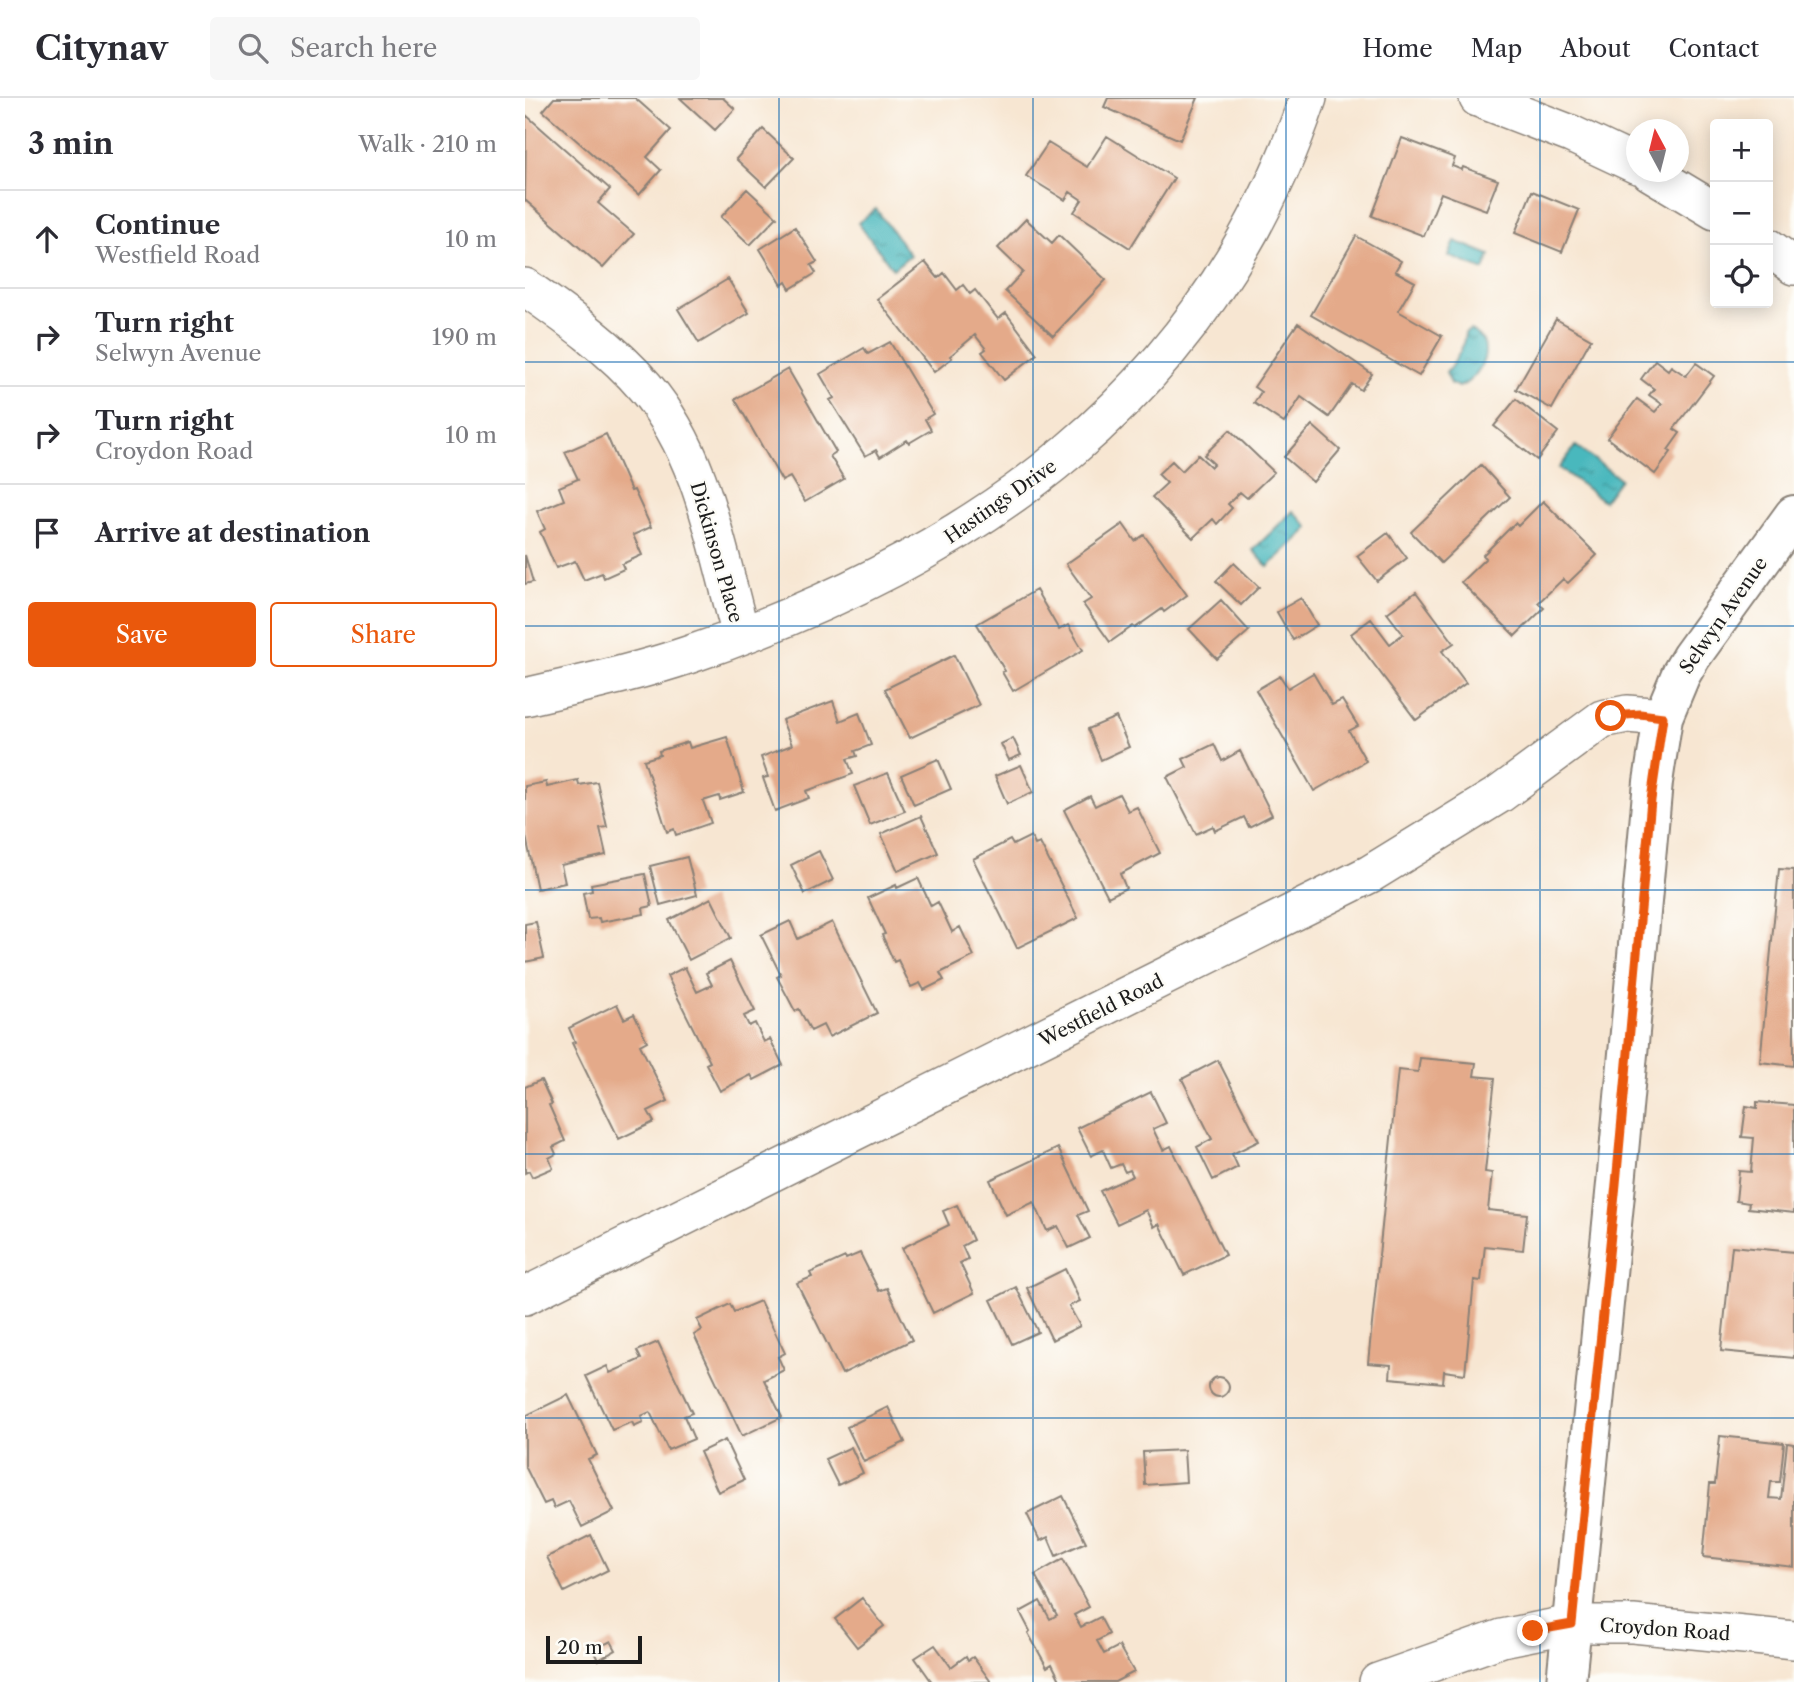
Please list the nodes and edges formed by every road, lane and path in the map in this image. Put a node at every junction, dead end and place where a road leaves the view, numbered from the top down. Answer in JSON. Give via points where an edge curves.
{"nodes":[{"id":1,"x":1308,"y":98,"type":"edge"},
{"id":2,"x":1478,"y":98,"type":"edge"},
{"id":3,"x":1626,"y":160,"type":"edge"},
{"id":4,"x":1667,"y":182,"type":"edge"},
{"id":5,"x":1710,"y":208,"type":"edge"},
{"id":6,"x":1773,"y":251,"type":"edge"},
{"id":7,"x":1794,"y":266,"type":"edge"},
{"id":8,"x":525,"y":287,"type":"edge"},
{"id":9,"x":1794,"y":515,"type":"edge"},
{"id":10,"x":741,"y":635,"type":"junction"},
{"id":11,"x":525,"y":697,"type":"edge"},
{"id":12,"x":1663,"y":717,"type":"junction"},
{"id":13,"x":525,"y":1296,"type":"edge"},
{"id":14,"x":1572,"y":1624,"type":"junction"},
{"id":15,"x":1794,"y":1640,"type":"edge"},
{"id":16,"x":1378,"y":1682,"type":"edge"},
{"id":17,"x":1566,"y":1682,"type":"edge"}],
"edges":[{"from":1,"to":10,"type":"street","name":"Hastings Drive","via":[[1266,201],[1223,277],[1168,352],[1089,436],[1009,499],[937,544],[846,592]]},
{"from":2,"to":3,"type":"street"},
{"from":4,"to":5,"type":"street"},
{"from":6,"to":7,"type":"street"},
{"from":8,"to":10,"type":"street","name":"Dickinson Place","via":[[632,373],[667,418],[701,488]]},
{"from":9,"to":12,"type":"street","name":"Selwyn Avenue","via":[[1691,657]]},
{"from":10,"to":11,"type":"street","name":"Hastings Drive","via":[[656,665]]},
{"from":12,"to":13,"type":"street","name":"Westfield Road","via":[[1627,714],[1602,719],[1500,793],[1370,874]]},
{"from":12,"to":14,"type":"street","name":"Selwyn Avenue","via":[[1651,800]]},
{"from":14,"to":15,"type":"street","name":"Croydon Road","via":[[1633,1624]]},
{"from":14,"to":16,"type":"street","name":"Croydon Road","via":[[1502,1638]]},
{"from":14,"to":17,"type":"street","name":"Selwyn Avenue"}]}
